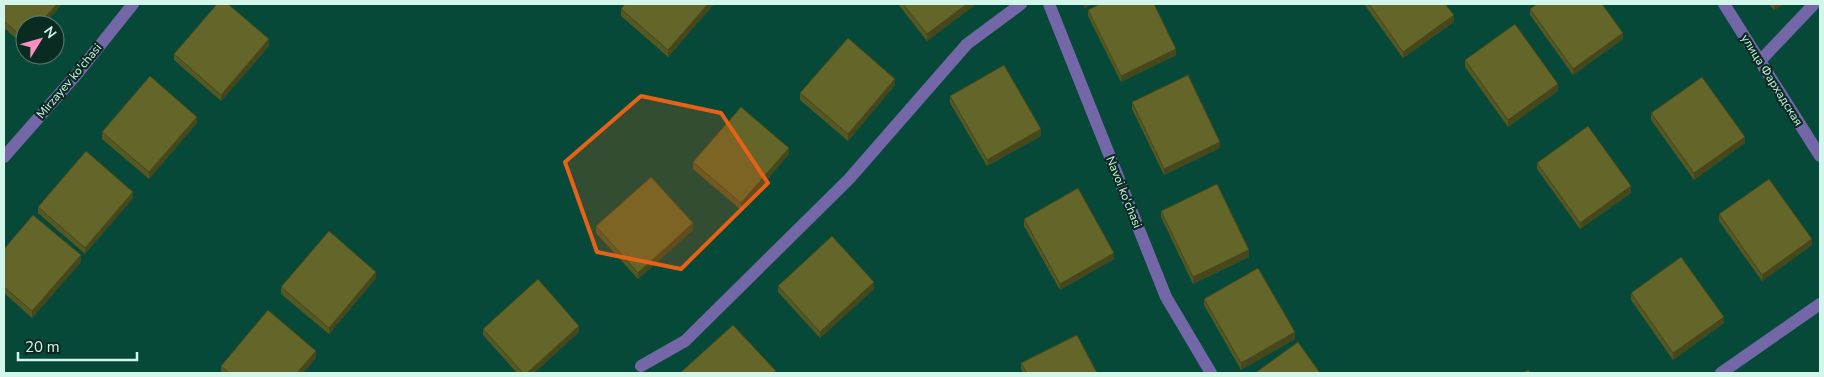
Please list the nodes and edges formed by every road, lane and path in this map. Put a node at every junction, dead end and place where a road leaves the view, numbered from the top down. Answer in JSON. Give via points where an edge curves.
{"nodes":[{"id":1,"x":133,"y":4,"type":"edge"},
{"id":2,"x":1022,"y":4,"type":"edge"},
{"id":3,"x":1050,"y":4,"type":"edge"},
{"id":4,"x":1724,"y":4,"type":"edge"},
{"id":5,"x":1814,"y":4,"type":"edge"},
{"id":6,"x":1760,"y":61,"type":"junction"},
{"id":7,"x":1820,"y":156,"type":"edge"},
{"id":8,"x":4,"y":157,"type":"edge"},
{"id":9,"x":1820,"y":304,"type":"edge"},
{"id":10,"x":641,"y":366,"type":"dead end"},
{"id":11,"x":1211,"y":373,"type":"edge"},
{"id":12,"x":1721,"y":373,"type":"edge"}],
"edges":[{"from":1,"to":8,"type":"street","name":"Mirzayev ko'chasi"},
{"from":2,"to":10,"type":"street","via":[[967,44],[849,179],[685,342]]},
{"from":3,"to":11,"type":"street","name":"Navoi ko'chasi","via":[[1166,298]]},
{"from":4,"to":6,"type":"street","name":"улица Фархадская"},
{"from":5,"to":6,"type":"street"},
{"from":6,"to":7,"type":"street","name":"улица Фархадская"},
{"from":9,"to":12,"type":"street"}]}
